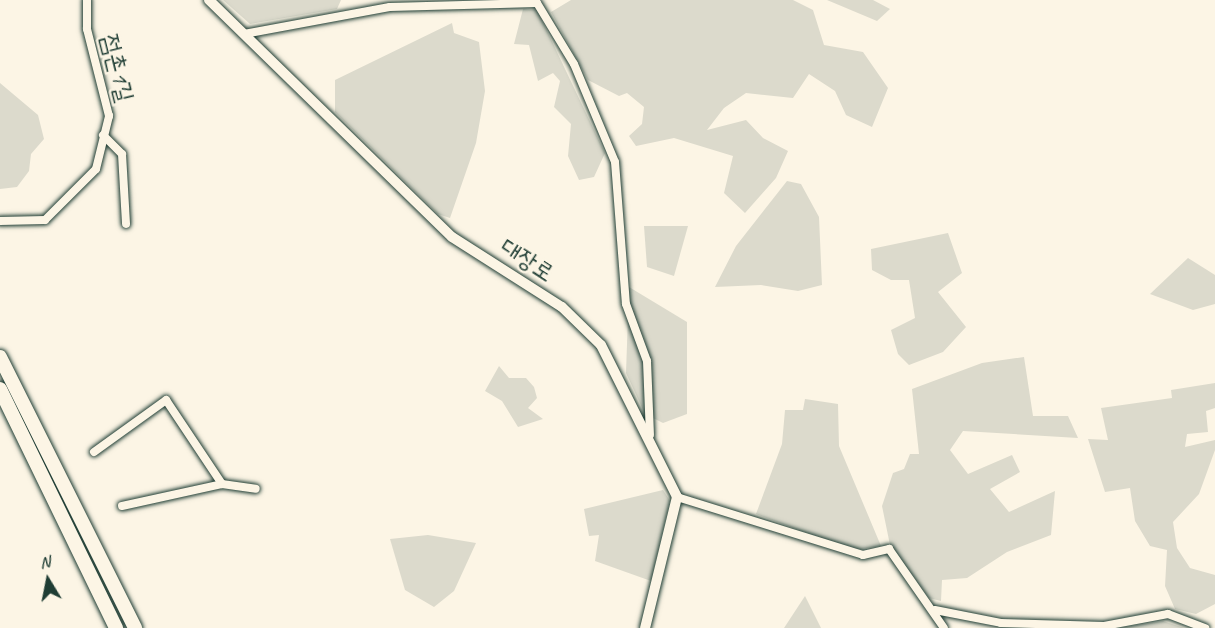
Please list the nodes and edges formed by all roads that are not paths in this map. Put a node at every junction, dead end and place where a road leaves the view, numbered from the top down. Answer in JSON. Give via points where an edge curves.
{"nodes":[{"id":1,"x":87,"y":0,"type":"edge"},
{"id":2,"x":209,"y":0,"type":"edge"},
{"id":3,"x":244,"y":33,"type":"junction"},
{"id":4,"x":103,"y":135,"type":"junction"},
{"id":5,"x":0,"y":221,"type":"edge"},
{"id":6,"x":126,"y":224,"type":"dead end"},
{"id":7,"x":0,"y":357,"type":"edge"},
{"id":8,"x":0,"y":389,"type":"edge"},
{"id":9,"x":650,"y":435,"type":"junction"},
{"id":10,"x":94,"y":452,"type":"dead end"},
{"id":11,"x":222,"y":484,"type":"junction"},
{"id":12,"x":256,"y":489,"type":"dead end"},
{"id":13,"x":677,"y":497,"type":"junction"},
{"id":14,"x":122,"y":506,"type":"dead end"},
{"id":15,"x":935,"y":610,"type":"junction"},
{"id":16,"x":116,"y":628,"type":"edge"},
{"id":17,"x":135,"y":628,"type":"edge"},
{"id":18,"x":645,"y":628,"type":"edge"},
{"id":19,"x":944,"y":628,"type":"edge"},
{"id":20,"x":1205,"y":628,"type":"edge"}],
"edges":[{"from":1,"to":4,"type":"street","name":"점촌1길","via":[[87,29],[109,116]]},
{"from":2,"to":3,"type":"street","name":"대장로"},
{"from":3,"to":9,"type":"street","name":"대장로","via":[[452,237],[562,307],[601,345]]},
{"from":3,"to":9,"type":"street","via":[[390,7],[461,1],[537,3],[574,64],[615,162],[626,304],[647,361]]},
{"from":4,"to":5,"type":"street","name":"점촌1길","via":[[91,178],[45,220]]},
{"from":4,"to":6,"type":"street","via":[[122,154]]},
{"from":7,"to":17,"type":"highway"},
{"from":8,"to":16,"type":"highway"},
{"from":9,"to":13,"type":"street","name":"대장로"},
{"from":10,"to":11,"type":"street","via":[[166,400]]},
{"from":11,"to":12,"type":"street","via":[[249,492]]},
{"from":11,"to":14,"type":"street"},
{"from":13,"to":15,"type":"street","via":[[863,555],[889,549]]},
{"from":13,"to":18,"type":"street"},
{"from":15,"to":19,"type":"street"},
{"from":15,"to":20,"type":"street","via":[[1001,623],[1104,626],[1168,614]]}]}
